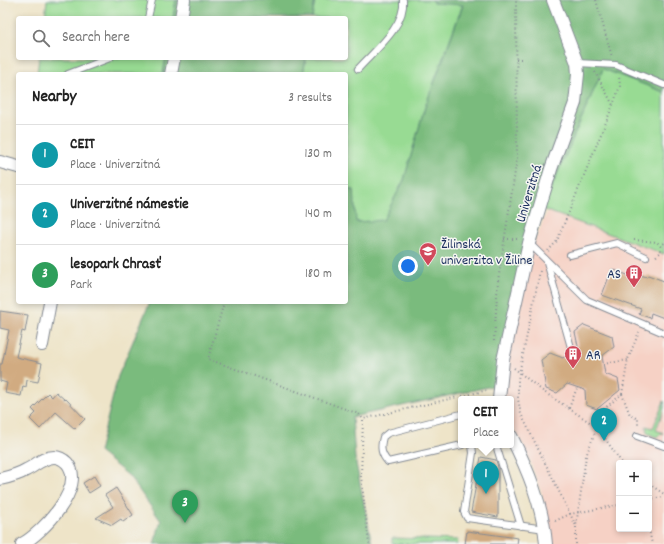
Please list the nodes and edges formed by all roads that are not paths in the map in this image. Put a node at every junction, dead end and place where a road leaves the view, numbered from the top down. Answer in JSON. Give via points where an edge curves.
{"nodes":[{"id":1,"x":152,"y":0,"type":"edge"},
{"id":2,"x":184,"y":0,"type":"edge"},
{"id":3,"x":403,"y":0,"type":"edge"},
{"id":4,"x":553,"y":0,"type":"edge"},
{"id":5,"x":148,"y":16,"type":"edge"},
{"id":6,"x":181,"y":16,"type":"edge"},
{"id":7,"x":105,"y":60,"type":"edge"},
{"id":8,"x":174,"y":60,"type":"edge"},
{"id":9,"x":577,"y":63,"type":"junction"},
{"id":10,"x":358,"y":69,"type":"dead end"},
{"id":11,"x":73,"y":72,"type":"edge"},
{"id":12,"x":171,"y":72,"type":"edge"},
{"id":13,"x":664,"y":85,"type":"edge"},
{"id":14,"x":0,"y":162,"type":"edge"},
{"id":15,"x":16,"y":166,"type":"edge"},
{"id":16,"x":529,"y":243,"type":"junction"},
{"id":17,"x":570,"y":255,"type":"dead end"},
{"id":18,"x":646,"y":257,"type":"dead end"},
{"id":19,"x":545,"y":258,"type":"junction"},
{"id":20,"x":50,"y":304,"type":"edge"},
{"id":21,"x":664,"y":333,"type":"edge"},
{"id":22,"x":42,"y":345,"type":"dead end"},
{"id":23,"x":572,"y":351,"type":"dead end"},
{"id":24,"x":499,"y":396,"type":"edge"},
{"id":25,"x":458,"y":415,"type":"edge"},
{"id":26,"x":637,"y":436,"type":"road end"},
{"id":27,"x":514,"y":442,"type":"edge"},
{"id":28,"x":458,"y":446,"type":"edge"},
{"id":29,"x":664,"y":446,"type":"edge"},
{"id":30,"x":472,"y":448,"type":"edge"},
{"id":31,"x":497,"y":448,"type":"edge"},
{"id":32,"x":0,"y":478,"type":"edge"},
{"id":33,"x":520,"y":526,"type":"junction"},
{"id":34,"x":545,"y":528,"type":"junction"},
{"id":35,"x":22,"y":544,"type":"edge"},
{"id":36,"x":546,"y":544,"type":"edge"}],
"edges":[{"from":1,"to":5,"type":"lane"},
{"from":2,"to":6,"type":"street"},
{"from":3,"to":10,"type":"lane","via":[[402,18]]},
{"from":4,"to":9,"type":"street","name":"Univerzitná"},
{"from":7,"to":11,"type":"lane"},
{"from":8,"to":12,"type":"street"},
{"from":9,"to":13,"type":"lane","via":[[616,65]]},
{"from":9,"to":16,"type":"street","name":"Univerzitná","via":[[575,103],[551,169]]},
{"from":14,"to":15,"type":"street"},
{"from":16,"to":19,"type":"lane"},
{"from":16,"to":24,"type":"street","name":"Univerzitná","via":[[503,360]]},
{"from":17,"to":18,"type":"lane","via":[[617,243]]},
{"from":19,"to":21,"type":"lane","via":[[587,300]]},
{"from":19,"to":23,"type":"lane"},
{"from":20,"to":22,"type":"street"},
{"from":25,"to":28,"type":"lane","via":[[388,433],[383,437],[381,446],[382,455],[388,462]]},
{"from":26,"to":29,"type":"lane"},
{"from":27,"to":34,"type":"street","via":[[538,498]]},
{"from":30,"to":33,"type":"lane","via":[[464,512],[467,518]]},
{"from":31,"to":33,"type":"lane"},
{"from":32,"to":35,"type":"street","via":[[15,476],[55,456],[63,459],[71,468],[71,484],[61,509],[30,540]]},
{"from":33,"to":34,"type":"lane"},
{"from":34,"to":36,"type":"street"}]}
